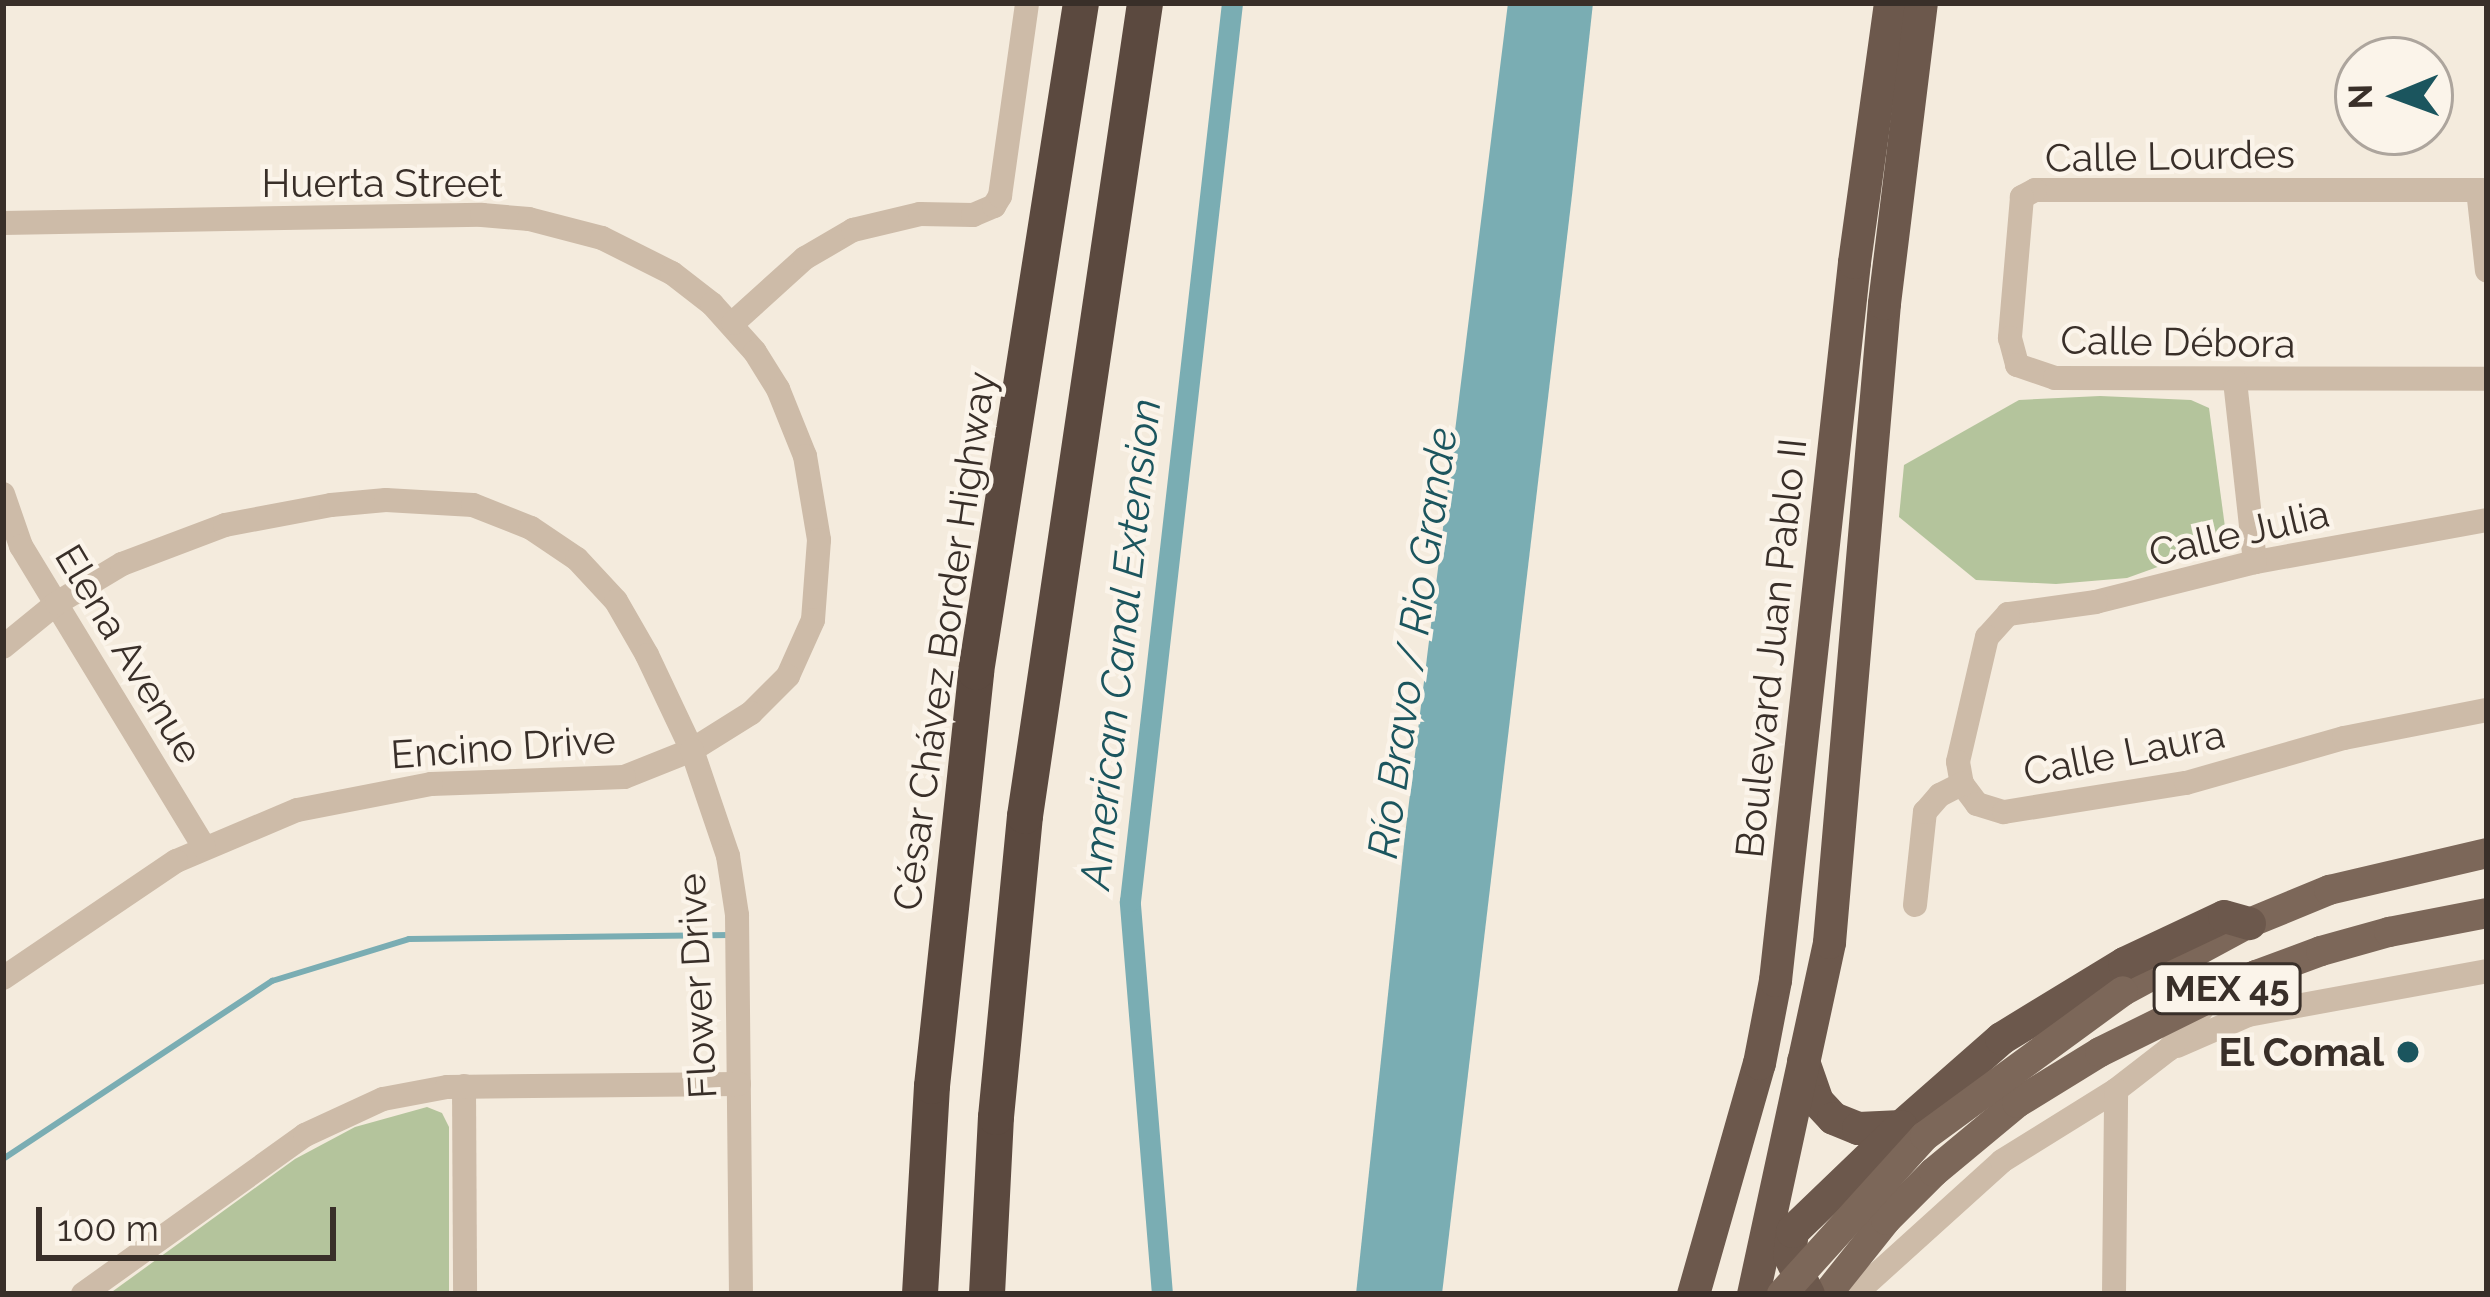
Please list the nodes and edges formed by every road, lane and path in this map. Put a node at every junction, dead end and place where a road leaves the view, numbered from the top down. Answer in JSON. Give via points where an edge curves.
{"nodes":[{"id":1,"x":1027,"y":3,"type":"edge"},
{"id":2,"x":1082,"y":3,"type":"edge"},
{"id":3,"x":1145,"y":3,"type":"edge"},
{"id":4,"x":1890,"y":3,"type":"edge"},
{"id":5,"x":1921,"y":3,"type":"edge"},
{"id":6,"x":2483,"y":190,"type":"edge"},
{"id":7,"x":2020,"y":220,"type":"joint"},
{"id":8,"x":3,"y":223,"type":"edge"},
{"id":9,"x":2487,"y":271,"type":"edge"},
{"id":10,"x":733,"y":323,"type":"junction"},
{"id":11,"x":2487,"y":379,"type":"edge"},
{"id":12,"x":2236,"y":381,"type":"junction"},
{"id":13,"x":4,"y":506,"type":"edge"},
{"id":14,"x":2487,"y":520,"type":"edge"},
{"id":15,"x":2255,"y":562,"type":"junction"},
{"id":16,"x":57,"y":603,"type":"junction"},
{"id":17,"x":2008,"y":614,"type":"joint"},
{"id":18,"x":3,"y":647,"type":"edge"},
{"id":19,"x":2487,"y":710,"type":"edge"},
{"id":20,"x":692,"y":750,"type":"junction"},
{"id":21,"x":1963,"y":784,"type":"junction"},
{"id":22,"x":204,"y":847,"type":"junction"},
{"id":23,"x":2487,"y":853,"type":"edge"},
{"id":24,"x":1915,"y":905,"type":"dead end"},
{"id":25,"x":2487,"y":913,"type":"edge"},
{"id":26,"x":2248,"y":923,"type":"junction"},
{"id":27,"x":2487,"y":971,"type":"edge"},
{"id":28,"x":3,"y":978,"type":"edge"},
{"id":29,"x":2214,"y":994,"type":"junction"},
{"id":30,"x":2169,"y":1049,"type":"junction"},
{"id":31,"x":1803,"y":1061,"type":"junction"},
{"id":32,"x":739,"y":1084,"type":"junction"},
{"id":33,"x":464,"y":1086,"type":"junction"},
{"id":34,"x":2116,"y":1090,"type":"junction"},
{"id":35,"x":1900,"y":1126,"type":"junction"},
{"id":36,"x":83,"y":1294,"type":"edge"},
{"id":37,"x":465,"y":1294,"type":"edge"},
{"id":38,"x":741,"y":1294,"type":"edge"},
{"id":39,"x":920,"y":1294,"type":"edge"},
{"id":40,"x":987,"y":1294,"type":"edge"},
{"id":41,"x":1693,"y":1294,"type":"edge"},
{"id":42,"x":1753,"y":1294,"type":"edge"},
{"id":43,"x":1782,"y":1294,"type":"edge"},
{"id":44,"x":1808,"y":1294,"type":"edge"},
{"id":45,"x":1827,"y":1294,"type":"edge"},
{"id":46,"x":1855,"y":1294,"type":"edge"},
{"id":47,"x":2114,"y":1294,"type":"edge"}],
"edges":[{"from":1,"to":10,"type":"street","via":[[994,206],[853,230],[805,259]]},
{"from":2,"to":39,"type":"highway","name":"César Chávez Border Highway","via":[[976,672],[934,1064]]},
{"from":3,"to":40,"type":"highway","via":[[1025,817]]},
{"from":4,"to":41,"type":"highway","name":"Boulevard Juan Pablo II","via":[[1775,980]]},
{"from":5,"to":31,"type":"highway","name":"Boulevard Juan Pablo II","via":[[1878,366],[1834,893]]},
{"from":6,"to":7,"type":"street","name":"Calle Lourdes","via":[[2035,190],[2022,197]]},
{"from":6,"to":9,"type":"street"},
{"from":7,"to":12,"type":"street","name":"Calle Débora","via":[[2010,338],[2026,371]]},
{"from":8,"to":10,"type":"street","name":"Huerta Street","via":[[529,219],[635,251]]},
{"from":10,"to":20,"type":"street","via":[[778,389],[806,456],[818,586],[813,620],[788,676],[751,713]]},
{"from":11,"to":12,"type":"street","name":"Calle Débora"},
{"from":12,"to":15,"type":"street"},
{"from":13,"to":16,"type":"street","name":"Elena Avenue"},
{"from":14,"to":15,"type":"street","name":"Calle Julia"},
{"from":15,"to":17,"type":"street","name":"Calle Julia","via":[[2096,602]]},
{"from":16,"to":18,"type":"street","name":"Flower Drive"},
{"from":16,"to":20,"type":"street","name":"Flower Drive","via":[[122,564],[225,526],[368,502],[473,505],[531,527],[598,579],[647,655]]},
{"from":16,"to":22,"type":"street","name":"Elena Avenue"},
{"from":17,"to":21,"type":"street","name":"Calle Laura","via":[[1987,637],[1958,762]]},
{"from":19,"to":21,"type":"street","name":"Calle Laura","via":[[2055,806],[1985,808]]},
{"from":20,"to":22,"type":"street","name":"Encino Drive","via":[[593,782],[431,784],[350,796]]},
{"from":20,"to":32,"type":"street","name":"Flower Drive","via":[[732,876]]},
{"from":21,"to":24,"type":"street","via":[[1925,812]]},
{"from":22,"to":28,"type":"street","name":"Encino Drive"},
{"from":23,"to":26,"type":"main road","number":"MEX 45","via":[[2329,890]]},
{"from":25,"to":29,"type":"main road","number":"MEX 45","via":[[2344,945]]},
{"from":26,"to":35,"type":"highway","via":[[2224,916],[2124,963],[2001,1038]]},
{"from":26,"to":43,"type":"main road","number":"MEX 45","bridge":true,"via":[[2122,991],[1925,1136]]},
{"from":27,"to":30,"type":"street","via":[[2264,1010]]},
{"from":29,"to":30,"type":"street"},
{"from":29,"to":45,"type":"main road","number":"MEX 45","via":[[2017,1103],[1886,1220]]},
{"from":30,"to":34,"type":"street"},
{"from":31,"to":35,"type":"highway","via":[[1816,1101],[1833,1118],[1858,1128]]},
{"from":31,"to":42,"type":"highway","name":"Boulevard Juan Pablo II"},
{"from":32,"to":33,"type":"street"},
{"from":32,"to":38,"type":"street","name":"Flower Drive"},
{"from":33,"to":36,"type":"street","via":[[383,1099],[305,1135]]},
{"from":33,"to":37,"type":"street"},
{"from":34,"to":46,"type":"street","via":[[2002,1161]]},
{"from":34,"to":47,"type":"street"},
{"from":35,"to":44,"type":"highway","via":[[1792,1231],[1789,1255]]}]}
